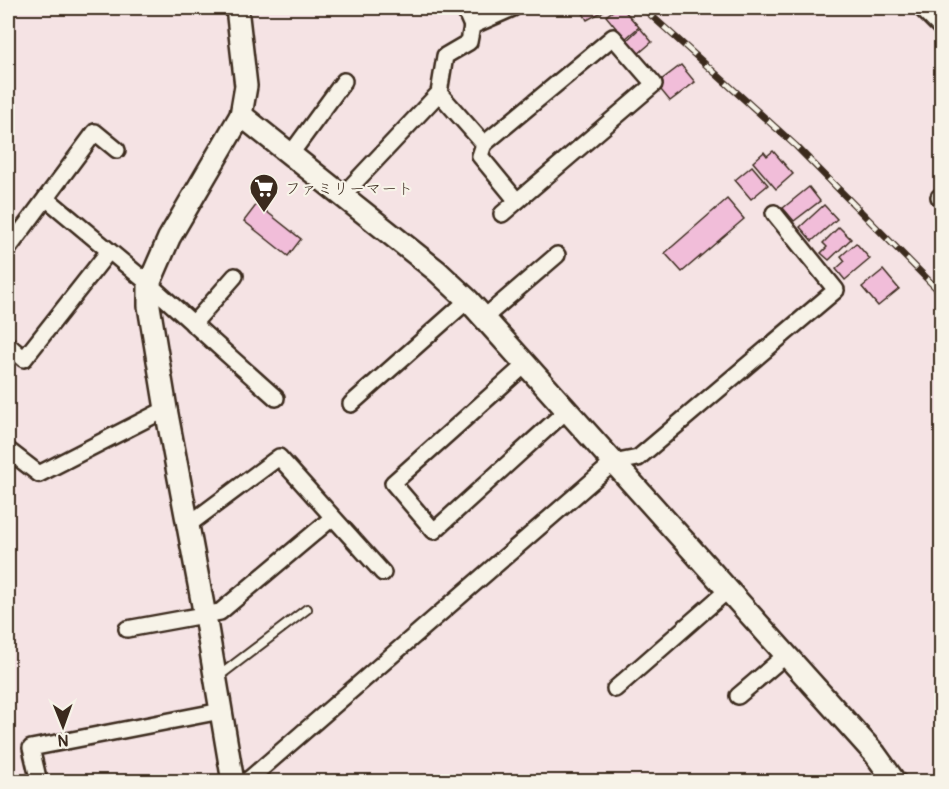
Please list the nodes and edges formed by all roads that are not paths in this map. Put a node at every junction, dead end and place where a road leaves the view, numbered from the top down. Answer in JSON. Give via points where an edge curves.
{"nodes":[{"id":1,"x":237,"y":8,"type":"edge"},
{"id":2,"x":464,"y":8,"type":"edge"},
{"id":3,"x":513,"y":8,"type":"edge"},
{"id":4,"x":928,"y":10,"type":"edge"},
{"id":5,"x":472,"y":26,"type":"junction"},
{"id":6,"x":942,"y":29,"type":"edge"},
{"id":7,"x":344,"y":81,"type":"dead end"},
{"id":8,"x":439,"y":93,"type":"junction"},
{"id":9,"x":241,"y":115,"type":"junction"},
{"id":10,"x":484,"y":144,"type":"junction"},
{"id":11,"x":117,"y":150,"type":"dead end"},
{"id":12,"x":290,"y":155,"type":"junction"},
{"id":13,"x":342,"y":196,"type":"junction"},
{"id":14,"x":46,"y":198,"type":"junction"},
{"id":15,"x":518,"y":201,"type":"junction"},
{"id":16,"x":774,"y":213,"type":"dead end"},
{"id":17,"x":502,"y":214,"type":"dead end"},
{"id":18,"x":8,"y":249,"type":"edge"},
{"id":19,"x":109,"y":251,"type":"junction"},
{"id":20,"x":557,"y":255,"type":"dead end"},
{"id":21,"x":236,"y":276,"type":"dead end"},
{"id":22,"x":149,"y":284,"type":"junction"},
{"id":23,"x":468,"y":300,"type":"junction"},
{"id":24,"x":485,"y":317,"type":"junction"},
{"id":25,"x":193,"y":324,"type":"junction"},
{"id":26,"x":8,"y":345,"type":"edge"},
{"id":27,"x":526,"y":364,"type":"junction"},
{"id":28,"x":276,"y":398,"type":"dead end"},
{"id":29,"x":351,"y":404,"type":"dead end"},
{"id":30,"x":166,"y":409,"type":"junction"},
{"id":31,"x":567,"y":410,"type":"junction"},
{"id":32,"x":8,"y":450,"type":"edge"},
{"id":33,"x":613,"y":463,"type":"junction"},
{"id":34,"x":332,"y":518,"type":"junction"},
{"id":35,"x":188,"y":525,"type":"junction"},
{"id":36,"x":383,"y":573,"type":"dead end"},
{"id":37,"x":729,"y":589,"type":"junction"},
{"id":38,"x":307,"y":609,"type":"dead end"},
{"id":39,"x":205,"y":616,"type":"junction"},
{"id":40,"x":128,"y":629,"type":"dead end"},
{"id":41,"x":786,"y":655,"type":"junction"},
{"id":42,"x":215,"y":679,"type":"junction"},
{"id":43,"x":615,"y":690,"type":"dead end"},
{"id":44,"x":738,"y":696,"type":"dead end"},
{"id":45,"x":221,"y":711,"type":"junction"},
{"id":46,"x":39,"y":782,"type":"edge"},
{"id":47,"x":233,"y":782,"type":"edge"},
{"id":48,"x":246,"y":782,"type":"edge"},
{"id":49,"x":895,"y":782,"type":"edge"}],
"edges":[{"from":1,"to":9,"type":"street","via":[[246,86]]},
{"from":2,"to":5,"type":"street"},
{"from":3,"to":5,"type":"street"},
{"from":4,"to":6,"type":"street"},
{"from":5,"to":8,"type":"street","via":[[469,42],[445,56]]},
{"from":7,"to":12,"type":"street"},
{"from":8,"to":10,"type":"street"},
{"from":8,"to":13,"type":"street"},
{"from":9,"to":12,"type":"street"},
{"from":9,"to":22,"type":"street","via":[[169,238]]},
{"from":10,"to":15,"type":"street","via":[[480,156]]},
{"from":10,"to":15,"type":"street","via":[[613,37],[654,84]]},
{"from":11,"to":14,"type":"street","via":[[95,132]]},
{"from":12,"to":13,"type":"street"},
{"from":13,"to":23,"type":"street"},
{"from":14,"to":18,"type":"street"},
{"from":14,"to":19,"type":"street"},
{"from":15,"to":17,"type":"street"},
{"from":16,"to":33,"type":"street","via":[[836,290],[638,458]]},
{"from":19,"to":22,"type":"street"},
{"from":19,"to":26,"type":"street","via":[[24,359]]},
{"from":20,"to":24,"type":"street"},
{"from":21,"to":25,"type":"street"},
{"from":22,"to":25,"type":"street"},
{"from":22,"to":30,"type":"street"},
{"from":23,"to":24,"type":"street"},
{"from":23,"to":29,"type":"street"},
{"from":24,"to":27,"type":"street"},
{"from":25,"to":28,"type":"street"},
{"from":27,"to":31,"type":"street"},
{"from":27,"to":31,"type":"street","via":[[393,483],[434,531]]},
{"from":30,"to":32,"type":"street","via":[[39,474]]},
{"from":30,"to":35,"type":"street"},
{"from":31,"to":33,"type":"street"},
{"from":33,"to":37,"type":"street"},
{"from":33,"to":48,"type":"street"},
{"from":34,"to":35,"type":"street","via":[[279,457]]},
{"from":34,"to":36,"type":"street"},
{"from":34,"to":39,"type":"street","via":[[220,612]]},
{"from":35,"to":39,"type":"street"},
{"from":37,"to":41,"type":"street"},
{"from":37,"to":43,"type":"street"},
{"from":38,"to":42,"type":"lane"},
{"from":39,"to":40,"type":"street"},
{"from":39,"to":42,"type":"street"},
{"from":41,"to":44,"type":"street"},
{"from":41,"to":49,"type":"street","via":[[875,754]]},
{"from":42,"to":45,"type":"street"},
{"from":45,"to":46,"type":"street","via":[[31,748]]},
{"from":45,"to":47,"type":"street"}]}
